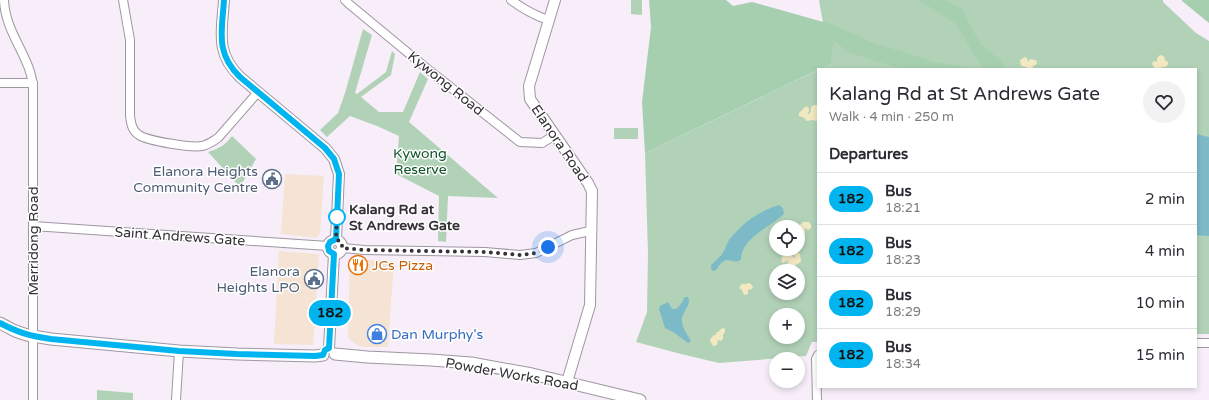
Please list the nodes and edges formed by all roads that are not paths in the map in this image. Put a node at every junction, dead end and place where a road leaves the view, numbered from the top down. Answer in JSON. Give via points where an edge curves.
{"nodes":[{"id":1,"x":4,"y":0,"type":"edge"},
{"id":2,"x":123,"y":0,"type":"edge"},
{"id":3,"x":224,"y":0,"type":"edge"},
{"id":4,"x":345,"y":0,"type":"edge"},
{"id":5,"x":511,"y":0,"type":"edge"},
{"id":6,"x":555,"y":0,"type":"edge"},
{"id":7,"x":548,"y":20,"type":"junction"},
{"id":8,"x":0,"y":83,"type":"edge"},
{"id":9,"x":33,"y":83,"type":"junction"},
{"id":10,"x":258,"y":92,"type":"junction"},
{"id":11,"x":555,"y":135,"type":"junction"},
{"id":12,"x":33,"y":226,"type":"junction"},
{"id":13,"x":590,"y":232,"type":"junction"},
{"id":14,"x":335,"y":249,"type":"junction"},
{"id":15,"x":0,"y":323,"type":"edge"},
{"id":16,"x":33,"y":336,"type":"junction"},
{"id":17,"x":1197,"y":343,"type":"edge"},
{"id":18,"x":1209,"y":343,"type":"edge"},
{"id":19,"x":179,"y":351,"type":"junction"},
{"id":20,"x":329,"y":352,"type":"junction"},
{"id":21,"x":817,"y":357,"type":"edge"},
{"id":22,"x":567,"y":382,"type":"junction"},
{"id":23,"x":33,"y":400,"type":"edge"},
{"id":24,"x":176,"y":400,"type":"edge"},
{"id":25,"x":640,"y":400,"type":"edge"},
{"id":26,"x":817,"y":400,"type":"edge"}],
"edges":[{"from":1,"to":9,"type":"street","via":[[7,21]]},
{"from":2,"to":10,"type":"street","via":[[130,40],[130,116],[131,125],[137,134],[147,139],[193,147],[203,146],[218,138]]},
{"from":3,"to":10,"type":"street","via":[[221,40],[223,53],[235,72]]},
{"from":4,"to":11,"type":"street","name":"Kywong Road","via":[[520,142],[542,142]]},
{"from":5,"to":7,"type":"street"},
{"from":6,"to":7,"type":"street","name":"Elanora Road"},
{"from":7,"to":11,"type":"street","name":"Elanora Road","via":[[529,86],[530,99]]},
{"from":8,"to":9,"type":"street"},
{"from":9,"to":12,"type":"street","name":"Merridong Road"},
{"from":10,"to":14,"type":"street","via":[[325,148],[334,159],[339,179],[336,239],[330,242]]},
{"from":11,"to":13,"type":"street","name":"Elanora Road","via":[[592,191]]},
{"from":12,"to":14,"type":"street","name":"Saint Andrews Gate"},
{"from":12,"to":16,"type":"street","name":"Merridong Road"},
{"from":13,"to":14,"type":"street","name":"Saint Andrews Gate","via":[[572,235],[536,253],[520,255]]},
{"from":13,"to":22,"type":"street","name":"Elanora Road","via":[[590,305]]},
{"from":14,"to":20,"type":"street"},
{"from":15,"to":16,"type":"main road","name":"Powder Works Road"},
{"from":16,"to":19,"type":"main road","name":"Powder Works Road"},
{"from":16,"to":23,"type":"street","name":"Merridong Road"},
{"from":17,"to":18,"type":"street"},
{"from":19,"to":20,"type":"main road","name":"Powder Works Road","via":[[315,356]]},
{"from":19,"to":24,"type":"street"},
{"from":20,"to":22,"type":"main road","name":"Powder Works Road","via":[[367,357],[471,363]]},
{"from":21,"to":26,"type":"street"},
{"from":22,"to":25,"type":"main road","name":"Powder Works Road"}]}
